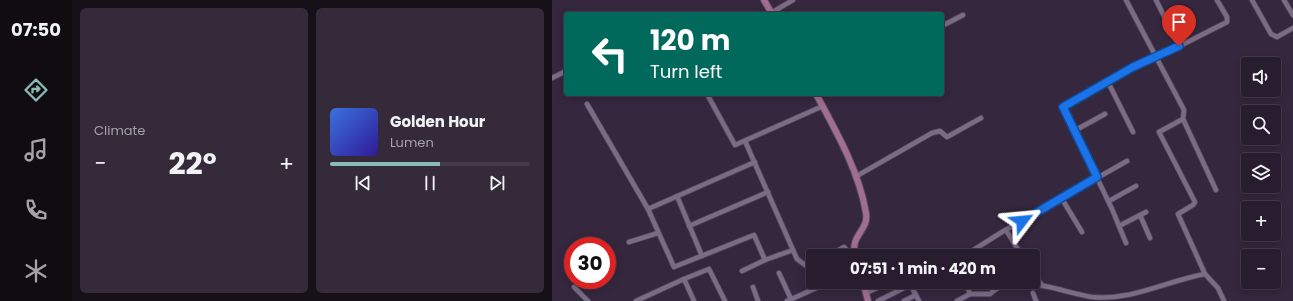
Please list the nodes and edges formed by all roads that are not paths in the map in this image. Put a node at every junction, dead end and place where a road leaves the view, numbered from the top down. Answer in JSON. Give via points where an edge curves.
{"nodes":[{"id":1,"x":764,"y":0,"type":"edge"},
{"id":2,"x":793,"y":0,"type":"edge"},
{"id":3,"x":1126,"y":0,"type":"edge"},
{"id":4,"x":1156,"y":0,"type":"edge"},
{"id":5,"x":1217,"y":0,"type":"edge"},
{"id":6,"x":1252,"y":0,"type":"edge"},
{"id":7,"x":1284,"y":0,"type":"edge"},
{"id":8,"x":770,"y":12,"type":"edge"},
{"id":9,"x":773,"y":12,"type":"edge"},
{"id":10,"x":963,"y":15,"type":"dead end"},
{"id":11,"x":1293,"y":15,"type":"edge"},
{"id":12,"x":944,"y":25,"type":"edge"},
{"id":13,"x":1293,"y":28,"type":"edge"},
{"id":14,"x":1179,"y":46,"type":"junction"},
{"id":15,"x":1156,"y":58,"type":"junction"},
{"id":16,"x":564,"y":72,"type":"edge"},
{"id":17,"x":552,"y":78,"type":"edge"},
{"id":18,"x":1108,"y":82,"type":"junction"},
{"id":19,"x":708,"y":96,"type":"edge"},
{"id":20,"x":817,"y":96,"type":"edge"},
{"id":21,"x":587,"y":104,"type":"dead end"},
{"id":22,"x":822,"y":106,"type":"junction"},
{"id":23,"x":1106,"y":114,"type":"dead end"},
{"id":24,"x":981,"y":118,"type":"dead end"},
{"id":25,"x":1183,"y":119,"type":"junction"},
{"id":26,"x":1074,"y":131,"type":"junction"},
{"id":27,"x":1133,"y":132,"type":"dead end"},
{"id":28,"x":745,"y":141,"type":"junction"},
{"id":29,"x":1127,"y":160,"type":"dead end"},
{"id":30,"x":755,"y":162,"type":"junction"},
{"id":31,"x":855,"y":177,"type":"junction"},
{"id":32,"x":1097,"y":177,"type":"junction"},
{"id":33,"x":1136,"y":186,"type":"dead end"},
{"id":34,"x":1216,"y":190,"type":"dead end"},
{"id":35,"x":768,"y":192,"type":"junction"},
{"id":36,"x":677,"y":196,"type":"junction"},
{"id":37,"x":1062,"y":198,"type":"junction"},
{"id":38,"x":1108,"y":201,"type":"junction"},
{"id":39,"x":648,"y":208,"type":"junction"},
{"id":40,"x":1146,"y":212,"type":"dead end"},
{"id":41,"x":1140,"y":215,"type":"junction"},
{"id":42,"x":689,"y":226,"type":"junction"},
{"id":43,"x":1119,"y":226,"type":"junction"},
{"id":44,"x":1006,"y":230,"type":"junction"},
{"id":45,"x":1082,"y":232,"type":"dead end"},
{"id":46,"x":658,"y":233,"type":"junction"},
{"id":47,"x":1150,"y":238,"type":"dead end"},
{"id":48,"x":629,"y":242,"type":"dead end"},
{"id":49,"x":1126,"y":242,"type":"dead end"},
{"id":50,"x":854,"y":249,"type":"edge"},
{"id":51,"x":975,"y":249,"type":"edge"},
{"id":52,"x":1018,"y":249,"type":"edge"},
{"id":53,"x":793,"y":250,"type":"junction"},
{"id":54,"x":702,"y":256,"type":"junction"},
{"id":55,"x":765,"y":260,"type":"junction"},
{"id":56,"x":806,"y":266,"type":"edge"},
{"id":57,"x":742,"y":271,"type":"dead end"},
{"id":58,"x":779,"y":273,"type":"dead end"},
{"id":59,"x":1205,"y":274,"type":"junction"},
{"id":60,"x":684,"y":279,"type":"junction"},
{"id":61,"x":1040,"y":282,"type":"edge"},
{"id":62,"x":1042,"y":285,"type":"junction"},
{"id":63,"x":752,"y":287,"type":"dead end"},
{"id":64,"x":575,"y":289,"type":"edge"},
{"id":65,"x":814,"y":289,"type":"edge"},
{"id":66,"x":865,"y":289,"type":"edge"},
{"id":67,"x":875,"y":289,"type":"edge"},
{"id":68,"x":899,"y":289,"type":"edge"},
{"id":69,"x":913,"y":289,"type":"edge"},
{"id":70,"x":968,"y":289,"type":"edge"},
{"id":71,"x":866,"y":293,"type":"junction"},
{"id":72,"x":1033,"y":293,"type":"dead end"},
{"id":73,"x":970,"y":294,"type":"junction"},
{"id":74,"x":916,"y":295,"type":"junction"},
{"id":75,"x":789,"y":300,"type":"edge"},
{"id":76,"x":960,"y":300,"type":"edge"},
{"id":77,"x":588,"y":301,"type":"edge"},
{"id":78,"x":636,"y":301,"type":"edge"},
{"id":79,"x":694,"y":301,"type":"edge"},
{"id":80,"x":725,"y":301,"type":"edge"},
{"id":81,"x":758,"y":301,"type":"edge"},
{"id":82,"x":868,"y":301,"type":"edge"},
{"id":83,"x":878,"y":301,"type":"edge"},
{"id":84,"x":904,"y":301,"type":"edge"},
{"id":85,"x":919,"y":301,"type":"edge"},
{"id":86,"x":1036,"y":301,"type":"edge"},
{"id":87,"x":1224,"y":301,"type":"edge"}],
"edges":[{"from":1,"to":8,"type":"street"},
{"from":2,"to":9,"type":"street"},
{"from":3,"to":15,"type":"street"},
{"from":4,"to":14,"type":"street"},
{"from":5,"to":14,"type":"street","via":[[1227,17],[1227,22]]},
{"from":6,"to":13,"type":"street","via":[[1272,34],[1277,37]]},
{"from":7,"to":11,"type":"street"},
{"from":10,"to":12,"type":"street"},
{"from":14,"to":15,"type":"street"},
{"from":15,"to":18,"type":"street","via":[[1133,67]]},
{"from":15,"to":25,"type":"street","via":[[1184,110]]},
{"from":16,"to":17,"type":"street"},
{"from":18,"to":26,"type":"street","via":[[1063,107]]},
{"from":18,"to":27,"type":"street"},
{"from":19,"to":28,"type":"street","via":[[735,145]]},
{"from":20,"to":22,"type":"street"},
{"from":21,"to":39,"type":"street"},
{"from":22,"to":28,"type":"street"},
{"from":22,"to":31,"type":"street"},
{"from":23,"to":26,"type":"street"},
{"from":24,"to":31,"type":"street","via":[[947,137],[940,132],[932,133]]},
{"from":25,"to":34,"type":"street"},
{"from":25,"to":59,"type":"street","via":[[1161,130],[1160,133],[1195,202],[1178,214]]},
{"from":26,"to":32,"type":"street"},
{"from":28,"to":30,"type":"street"},
{"from":29,"to":32,"type":"street"},
{"from":30,"to":35,"type":"street"},
{"from":30,"to":36,"type":"street"},
{"from":31,"to":50,"type":"street","via":[[866,220],[854,242]]},
{"from":32,"to":37,"type":"street"},
{"from":32,"to":38,"type":"street"},
{"from":33,"to":38,"type":"street"},
{"from":35,"to":42,"type":"street"},
{"from":35,"to":53,"type":"street"},
{"from":36,"to":39,"type":"street"},
{"from":36,"to":42,"type":"street"},
{"from":37,"to":44,"type":"street"},
{"from":37,"to":45,"type":"street"},
{"from":38,"to":43,"type":"street"},
{"from":39,"to":46,"type":"street"},
{"from":40,"to":41,"type":"street"},
{"from":41,"to":43,"type":"street"},
{"from":41,"to":47,"type":"street"},
{"from":42,"to":54,"type":"street"},
{"from":43,"to":49,"type":"street"},
{"from":44,"to":51,"type":"street"},
{"from":44,"to":52,"type":"street"},
{"from":46,"to":48,"type":"street"},
{"from":46,"to":54,"type":"street","via":[[674,267]]},
{"from":53,"to":55,"type":"street"},
{"from":53,"to":56,"type":"street","via":[[797,260]]},
{"from":54,"to":55,"type":"street","via":[[754,234]]},
{"from":55,"to":57,"type":"street"},
{"from":58,"to":75,"type":"street"},
{"from":59,"to":62,"type":"street","via":[[1137,294],[1110,298],[1072,293]]},
{"from":59,"to":87,"type":"street","via":[[1218,288]]},
{"from":60,"to":78,"type":"street"},
{"from":60,"to":79,"type":"street"},
{"from":60,"to":80,"type":"street","via":[[709,269]]},
{"from":61,"to":62,"type":"street"},
{"from":62,"to":73,"type":"street","via":[[1025,283],[997,287],[990,294]]},
{"from":63,"to":81,"type":"street"},
{"from":64,"to":77,"type":"street"},
{"from":65,"to":75,"type":"street"},
{"from":66,"to":71,"type":"street"},
{"from":67,"to":71,"type":"street"},
{"from":68,"to":83,"type":"street"},
{"from":69,"to":74,"type":"street"},
{"from":70,"to":73,"type":"street"},
{"from":71,"to":82,"type":"street"},
{"from":72,"to":86,"type":"street"},
{"from":73,"to":76,"type":"street"},
{"from":74,"to":84,"type":"street"},
{"from":74,"to":85,"type":"street"}]}
